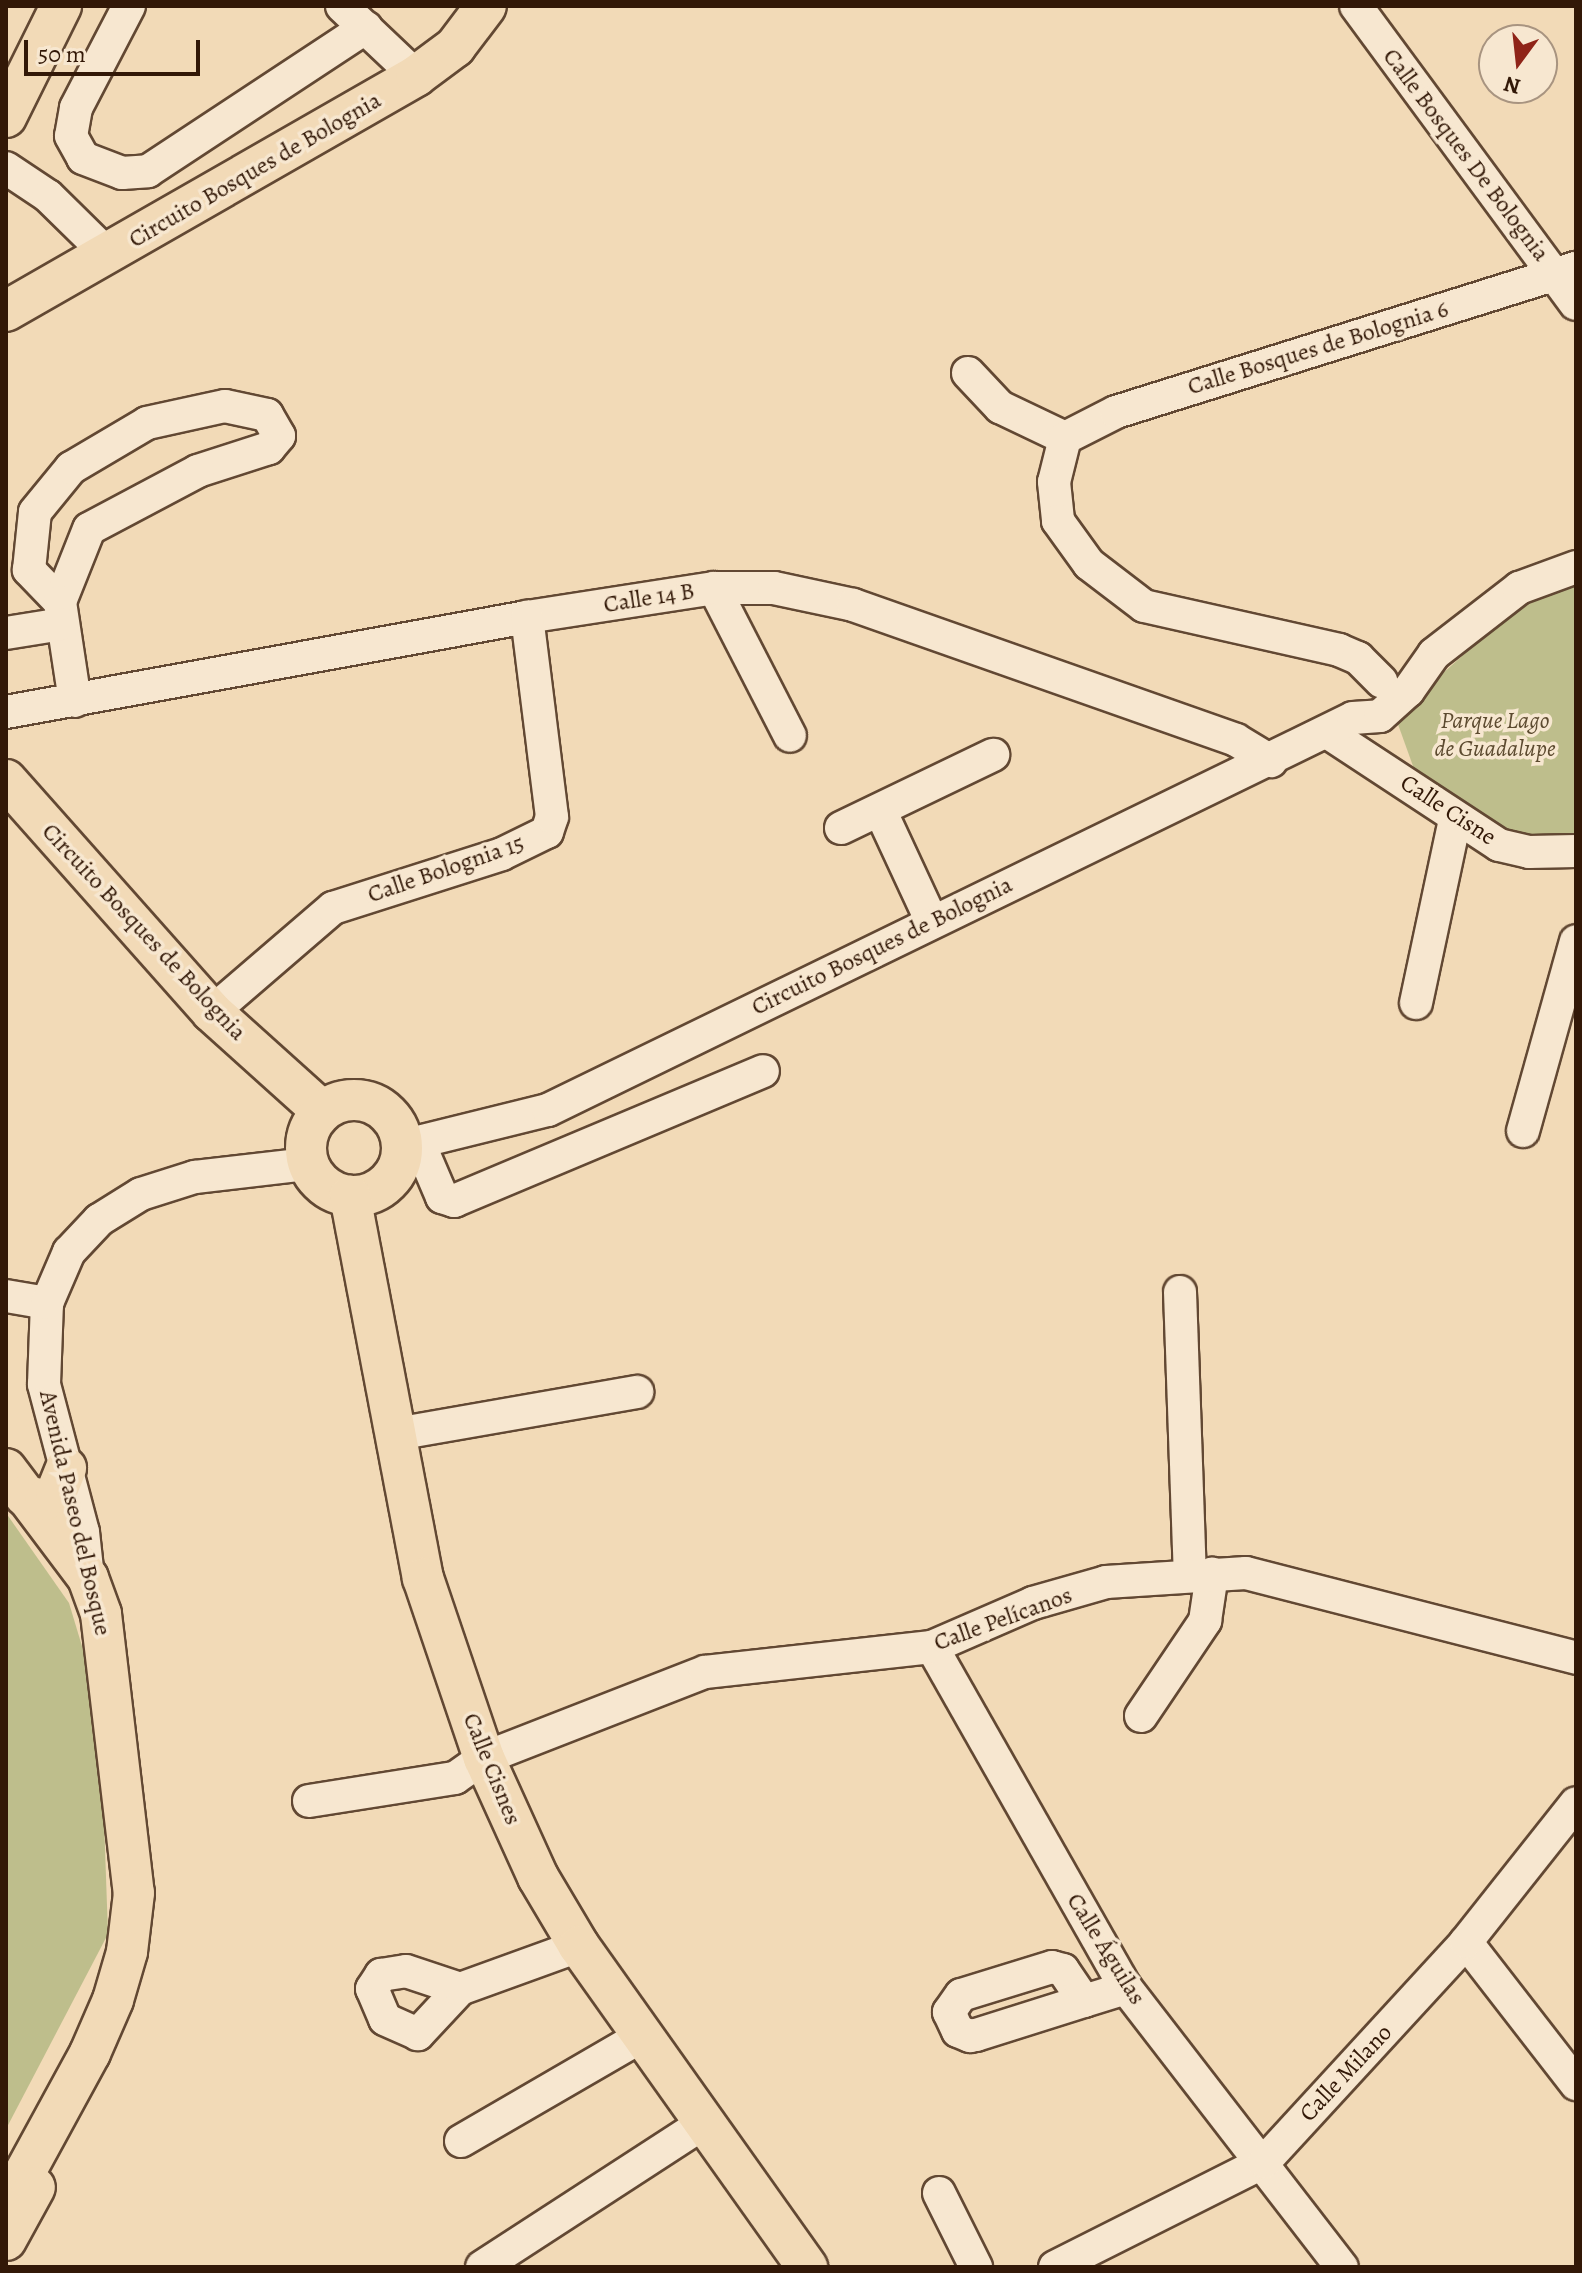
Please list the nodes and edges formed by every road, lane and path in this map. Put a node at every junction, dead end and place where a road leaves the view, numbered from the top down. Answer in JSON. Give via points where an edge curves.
{"nodes":[{"id":1,"x":61,"y":6,"type":"edge"},
{"id":2,"x":129,"y":6,"type":"edge"},
{"id":3,"x":342,"y":6,"type":"edge"},
{"id":4,"x":486,"y":6,"type":"edge"},
{"id":5,"x":1372,"y":14,"type":"edge"},
{"id":6,"x":366,"y":27,"type":"junction"},
{"id":7,"x":416,"y":76,"type":"junction"},
{"id":8,"x":6,"y":117,"type":"edge"},
{"id":9,"x":83,"y":158,"type":"junction"},
{"id":10,"x":6,"y":168,"type":"edge"},
{"id":11,"x":48,"y":196,"type":"junction"},
{"id":12,"x":108,"y":255,"type":"junction"},
{"id":13,"x":1565,"y":270,"type":"edge"},
{"id":14,"x":1576,"y":304,"type":"edge"},
{"id":15,"x":6,"y":311,"type":"edge"},
{"id":16,"x":968,"y":373,"type":"dead end"},
{"id":17,"x":1065,"y":438,"type":"junction"},
{"id":18,"x":1576,"y":567,"type":"edge"},
{"id":19,"x":714,"y":588,"type":"junction"},
{"id":20,"x":61,"y":613,"type":"junction"},
{"id":21,"x":527,"y":617,"type":"junction"},
{"id":22,"x":6,"y":633,"type":"edge"},
{"id":23,"x":1421,"y":666,"type":"junction"},
{"id":24,"x":1381,"y":681,"type":"junction"},
{"id":25,"x":75,"y":701,"type":"junction"},
{"id":26,"x":6,"y":712,"type":"edge"},
{"id":27,"x":1341,"y":726,"type":"junction"},
{"id":28,"x":790,"y":736,"type":"dead end"},
{"id":29,"x":993,"y":755,"type":"dead end"},
{"id":30,"x":1271,"y":761,"type":"junction"},
{"id":31,"x":6,"y":780,"type":"edge"},
{"id":32,"x":880,"y":810,"type":"junction"},
{"id":33,"x":1455,"y":819,"type":"junction"},
{"id":34,"x":841,"y":828,"type":"dead end"},
{"id":35,"x":1576,"y":851,"type":"edge"},
{"id":36,"x":932,"y":922,"type":"junction"},
{"id":37,"x":1576,"y":941,"type":"edge"},
{"id":38,"x":1416,"y":1003,"type":"dead end"},
{"id":39,"x":212,"y":1012,"type":"junction"},
{"id":40,"x":763,"y":1071,"type":"dead end"},
{"id":41,"x":322,"y":1111,"type":"junction"},
{"id":42,"x":1523,"y":1131,"type":"dead end"},
{"id":43,"x":410,"y":1145,"type":"junction"},
{"id":44,"x":308,"y":1164,"type":"junction"},
{"id":45,"x":350,"y":1196,"type":"junction"},
{"id":46,"x":1180,"y":1292,"type":"dead end"},
{"id":47,"x":6,"y":1296,"type":"edge"},
{"id":48,"x":47,"y":1303,"type":"junction"},
{"id":49,"x":637,"y":1392,"type":"dead end"},
{"id":50,"x":396,"y":1434,"type":"junction"},
{"id":51,"x":66,"y":1468,"type":"junction"},
{"id":52,"x":16,"y":1482,"type":"edge"},
{"id":53,"x":1201,"y":1574,"type":"junction"},
{"id":54,"x":88,"y":1578,"type":"junction"},
{"id":55,"x":932,"y":1647,"type":"junction"},
{"id":56,"x":1576,"y":1658,"type":"edge"},
{"id":57,"x":1141,"y":1716,"type":"dead end"},
{"id":58,"x":120,"y":1752,"type":"junction"},
{"id":59,"x":484,"y":1758,"type":"junction"},
{"id":60,"x":309,"y":1801,"type":"dead end"},
{"id":61,"x":1576,"y":1803,"type":"edge"},
{"id":62,"x":1466,"y":1942,"type":"junction"},
{"id":63,"x":579,"y":1946,"type":"junction"},
{"id":64,"x":1126,"y":1988,"type":"junction"},
{"id":65,"x":460,"y":1989,"type":"dead end"},
{"id":66,"x":1084,"y":2001,"type":"dead end"},
{"id":67,"x":642,"y":2036,"type":"junction"},
{"id":68,"x":1576,"y":2084,"type":"edge"},
{"id":69,"x":702,"y":2124,"type":"junction"},
{"id":70,"x":461,"y":2141,"type":"dead end"},
{"id":71,"x":1264,"y":2162,"type":"junction"},
{"id":72,"x":6,"y":2171,"type":"edge"},
{"id":73,"x":939,"y":2193,"type":"dead end"},
{"id":74,"x":6,"y":2207,"type":"edge"},
{"id":75,"x":6,"y":2240,"type":"edge"},
{"id":76,"x":482,"y":2267,"type":"edge"},
{"id":77,"x":807,"y":2267,"type":"edge"},
{"id":78,"x":976,"y":2267,"type":"edge"},
{"id":79,"x":1055,"y":2267,"type":"edge"},
{"id":80,"x":1342,"y":2267,"type":"edge"}],
"edges":[{"from":1,"to":8,"type":"main road"},
{"from":2,"to":9,"type":"street","via":[[76,108],[71,136]]},
{"from":3,"to":6,"type":"street"},
{"from":4,"to":7,"type":"main road","name":"Circuito Bosques de Bolognia","via":[[455,47]]},
{"from":5,"to":13,"type":"street","name":"Calle Bosques De Bolognia"},
{"from":6,"to":7,"type":"street"},
{"from":6,"to":9,"type":"street","via":[[148,171],[122,173]]},
{"from":7,"to":12,"type":"main road","name":"Circuito Bosques de Bolognia"},
{"from":9,"to":11,"type":"street"},
{"from":10,"to":11,"type":"street"},
{"from":11,"to":12,"type":"street"},
{"from":12,"to":15,"type":"main road","name":"Circuito Bosques de Bolognia"},
{"from":13,"to":14,"type":"street","name":"Calle Bosques De Bolognia"},
{"from":13,"to":17,"type":"street","name":"Calle Bosques de Bolognia 6","via":[[1116,412]]},
{"from":16,"to":17,"type":"street","via":[[1000,407]]},
{"from":17,"to":24,"type":"street","via":[[1054,482],[1058,521],[1089,564],[1144,606],[1339,650],[1358,658]]},
{"from":18,"to":23,"type":"street","name":"Circuito Bosques de Bolognia","via":[[1519,588]]},
{"from":19,"to":21,"type":"street","name":"Calle 14 B"},
{"from":19,"to":28,"type":"street"},
{"from":19,"to":30,"type":"street","name":"Calle 14 B","via":[[774,588],[853,605],[1236,740]]},
{"from":20,"to":20,"type":"street","via":[[89,529],[198,471],[269,448],[279,436],[267,415],[225,406],[147,423],[71,468],[35,512],[29,570]]},
{"from":20,"to":22,"type":"street"},
{"from":20,"to":25,"type":"street"},
{"from":21,"to":25,"type":"street","name":"Calle 14 B"},
{"from":21,"to":39,"type":"street","name":"Calle Bolognia 15","via":[[552,817],[547,832],[502,854],[333,908]]},
{"from":23,"to":24,"type":"street","name":"Circuito Bosques de Bolognia"},
{"from":23,"to":27,"type":"street","name":"Circuito Bosques de Bolognia","via":[[1408,691],[1380,716]]},
{"from":24,"to":27,"type":"street"},
{"from":25,"to":26,"type":"street","name":"Calle 14 B"},
{"from":27,"to":30,"type":"street","name":"Circuito Bosques de Bolognia"},
{"from":27,"to":33,"type":"street","name":"Calle Cisne"},
{"from":29,"to":32,"type":"street"},
{"from":30,"to":36,"type":"street","name":"Circuito Bosques de Bolognia"},
{"from":31,"to":39,"type":"main road","name":"Circuito Bosques de Bolognia"},
{"from":32,"to":34,"type":"street"},
{"from":32,"to":36,"type":"street"},
{"from":33,"to":35,"type":"street","name":"Calle Cisne","via":[[1499,845],[1529,852]]},
{"from":33,"to":38,"type":"street"},
{"from":36,"to":43,"type":"street","name":"Circuito Bosques de Bolognia","via":[[548,1110]]},
{"from":37,"to":42,"type":"street"},
{"from":39,"to":41,"type":"main road","name":"Circuito Bosques de Bolognia"},
{"from":40,"to":43,"type":"street","via":[[454,1201],[442,1197]]},
{"from":41,"to":43,"type":"main road","via":[[336,1103],[368,1102],[394,1121]]},
{"from":41,"to":44,"type":"main road","via":[[307,1136]]},
{"from":43,"to":45,"type":"main road","via":[[386,1184]]},
{"from":44,"to":45,"type":"main road","via":[[324,1187]]},
{"from":44,"to":48,"type":"street","name":"Avenida Paseo del Bosque","via":[[195,1177],[141,1194],[99,1220],[69,1252]]},
{"from":45,"to":50,"type":"main road","name":"Calle Cisnes"},
{"from":46,"to":53,"type":"street"},
{"from":47,"to":48,"type":"street"},
{"from":48,"to":51,"type":"street","name":"Avenida Paseo del Bosque","via":[[44,1384]]},
{"from":49,"to":50,"type":"street"},
{"from":50,"to":59,"type":"main road","name":"Calle Cisnes","via":[[423,1578]]},
{"from":51,"to":52,"type":"main road","via":[[56,1493],[45,1500]]},
{"from":51,"to":54,"type":"street","name":"Avenida Paseo del Bosque","via":[[83,1532]]},
{"from":52,"to":54,"type":"main road"},
{"from":53,"to":55,"type":"street","name":"Calle Pelícanos","via":[[1106,1582],[1033,1603]]},
{"from":53,"to":56,"type":"street","name":"Calle Pelícanos","via":[[1246,1573],[1307,1585]]},
{"from":53,"to":57,"type":"street","via":[[1207,1616]]},
{"from":54,"to":58,"type":"main road","name":"Avenida Paseo del Bosque","via":[[101,1614]]},
{"from":55,"to":59,"type":"street","name":"Calle Pelícanos","via":[[705,1672]]},
{"from":55,"to":64,"type":"street","name":"Calle Águilas"},
{"from":58,"to":72,"type":"main road","name":"Avenida Paseo del Bosque","via":[[107,1792],[116,1895],[97,1990],[74,2050]]},
{"from":58,"to":74,"type":"main road","via":[[134,1893],[127,1952],[90,2053]]},
{"from":58,"to":75,"type":"main road","name":"Avenida Paseo del Bosque","via":[[143,1786],[153,1896],[145,1955],[106,2057]]},
{"from":59,"to":60,"type":"street","name":"Calle Pelícanos","via":[[455,1778]]},
{"from":59,"to":63,"type":"main road","name":"Calle Cisnes","via":[[538,1877]]},
{"from":61,"to":62,"type":"street","name":"Calle Milano"},
{"from":62,"to":68,"type":"street"},
{"from":62,"to":71,"type":"street","name":"Calle Milano"},
{"from":63,"to":65,"type":"street"},
{"from":63,"to":67,"type":"main road","name":"Calle Cisnes"},
{"from":64,"to":66,"type":"street"},
{"from":64,"to":71,"type":"street","name":"Calle Águilas"},
{"from":67,"to":69,"type":"main road","name":"Calle Cisnes"},
{"from":67,"to":70,"type":"street"},
{"from":69,"to":76,"type":"street"},
{"from":69,"to":77,"type":"main road","name":"Calle Cisnes"},
{"from":71,"to":79,"type":"street","name":"Calle Milano"},
{"from":71,"to":80,"type":"street","name":"Calle Águilas"},
{"from":73,"to":78,"type":"street"}]}
